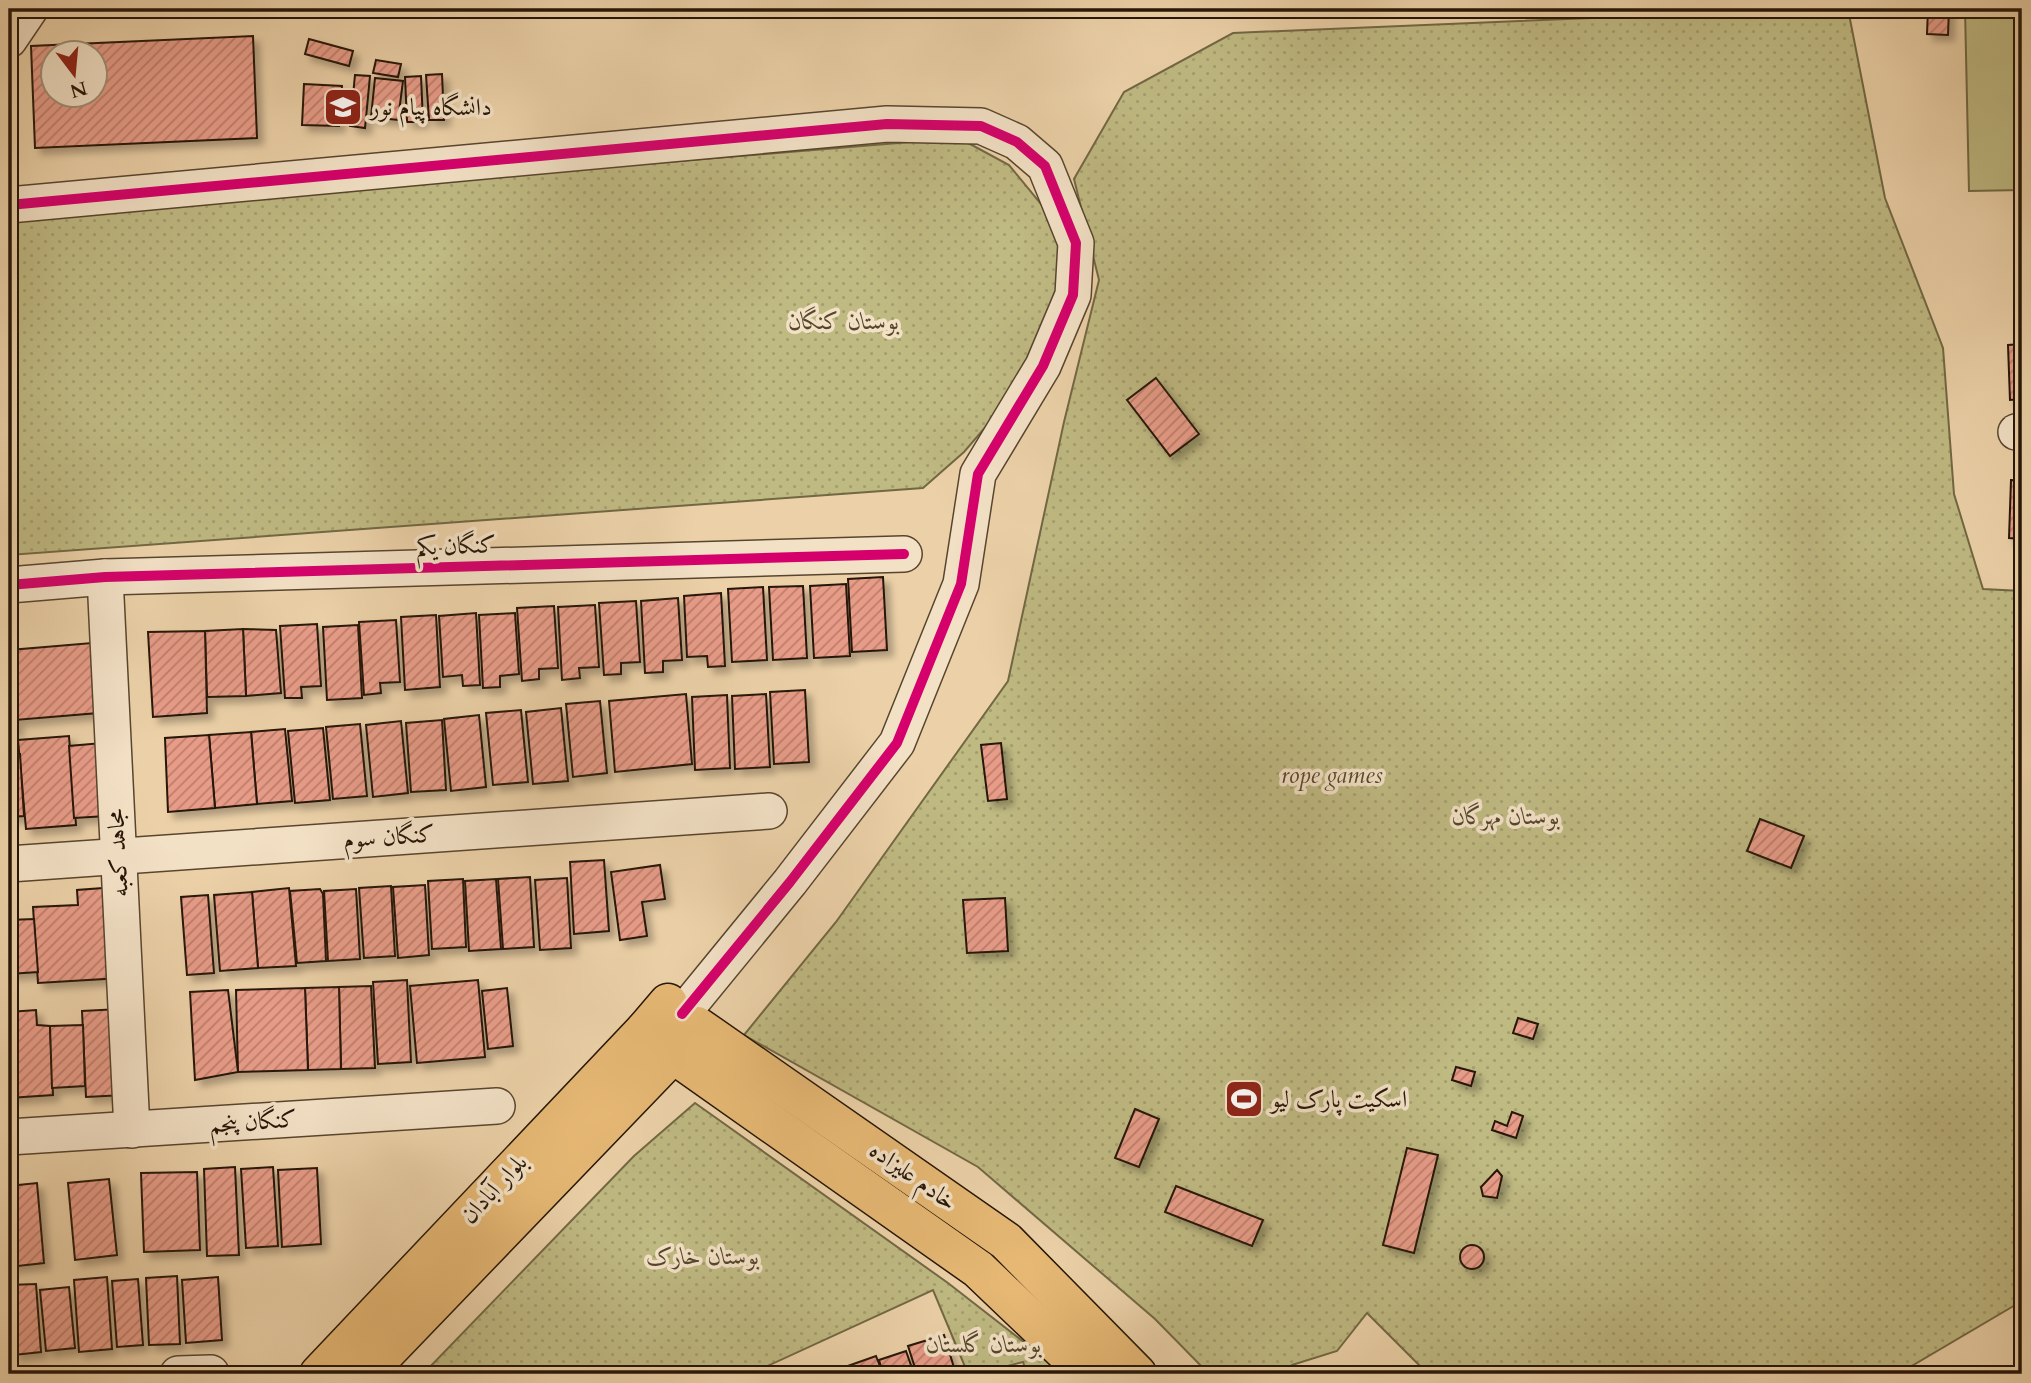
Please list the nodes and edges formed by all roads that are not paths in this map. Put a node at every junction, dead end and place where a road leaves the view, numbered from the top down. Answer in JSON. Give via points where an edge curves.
{"nodes":[{"id":1,"x":30,"y":9,"type":"edge"},
{"id":2,"x":9,"y":40,"type":"edge"},
{"id":3,"x":9,"y":205,"type":"edge"},
{"id":4,"x":904,"y":554,"type":"dead end"},
{"id":5,"x":105,"y":577,"type":"junction"},
{"id":6,"x":9,"y":585,"type":"edge"},
{"id":7,"x":769,"y":811,"type":"dead end"},
{"id":8,"x":118,"y":856,"type":"junction"},
{"id":9,"x":9,"y":864,"type":"edge"},
{"id":10,"x":673,"y":1018,"type":"junction"},
{"id":11,"x":673,"y":1054,"type":"junction"},
{"id":12,"x":497,"y":1106,"type":"dead end"},
{"id":13,"x":132,"y":1130,"type":"junction"},
{"id":14,"x":9,"y":1137,"type":"edge"},
{"id":15,"x":319,"y":1374,"type":"edge"},
{"id":16,"x":365,"y":1374,"type":"edge"},
{"id":17,"x":1088,"y":1374,"type":"edge"},
{"id":18,"x":1137,"y":1374,"type":"edge"}],
"edges":[{"from":1,"to":2,"type":"street"},
{"from":3,"to":10,"type":"street","via":[[887,124],[981,126],[1017,142],[1045,166],[1076,243],[1073,295],[1043,366],[978,474],[961,584],[897,743],[790,881]]},
{"from":4,"to":5,"type":"street","name":"کنگان یکم"},
{"from":5,"to":6,"type":"street","name":"کنگان یکم"},
{"from":5,"to":8,"type":"street","name":"مجاهد کعبه"},
{"from":7,"to":8,"type":"street","name":"کنگان سوم"},
{"from":8,"to":9,"type":"street","name":"کنگان سوم"},
{"from":8,"to":13,"type":"street","name":"مجاهد کعبه"},
{"from":10,"to":11,"type":"main road","name":"بلوار آبادان"},
{"from":10,"to":15,"type":"main road","name":"بلوار آبادان"},
{"from":10,"to":18,"type":"main road","name":"خادم علیزاده","via":[[1006,1241]]},
{"from":11,"to":16,"type":"main road","name":"بلوار آبادان"},
{"from":11,"to":17,"type":"main road","name":"خادم علیزاده","via":[[978,1269]]},
{"from":12,"to":13,"type":"street","name":"کنگان پنجم"},
{"from":13,"to":14,"type":"street","name":"کنگان پنجم"}]}
